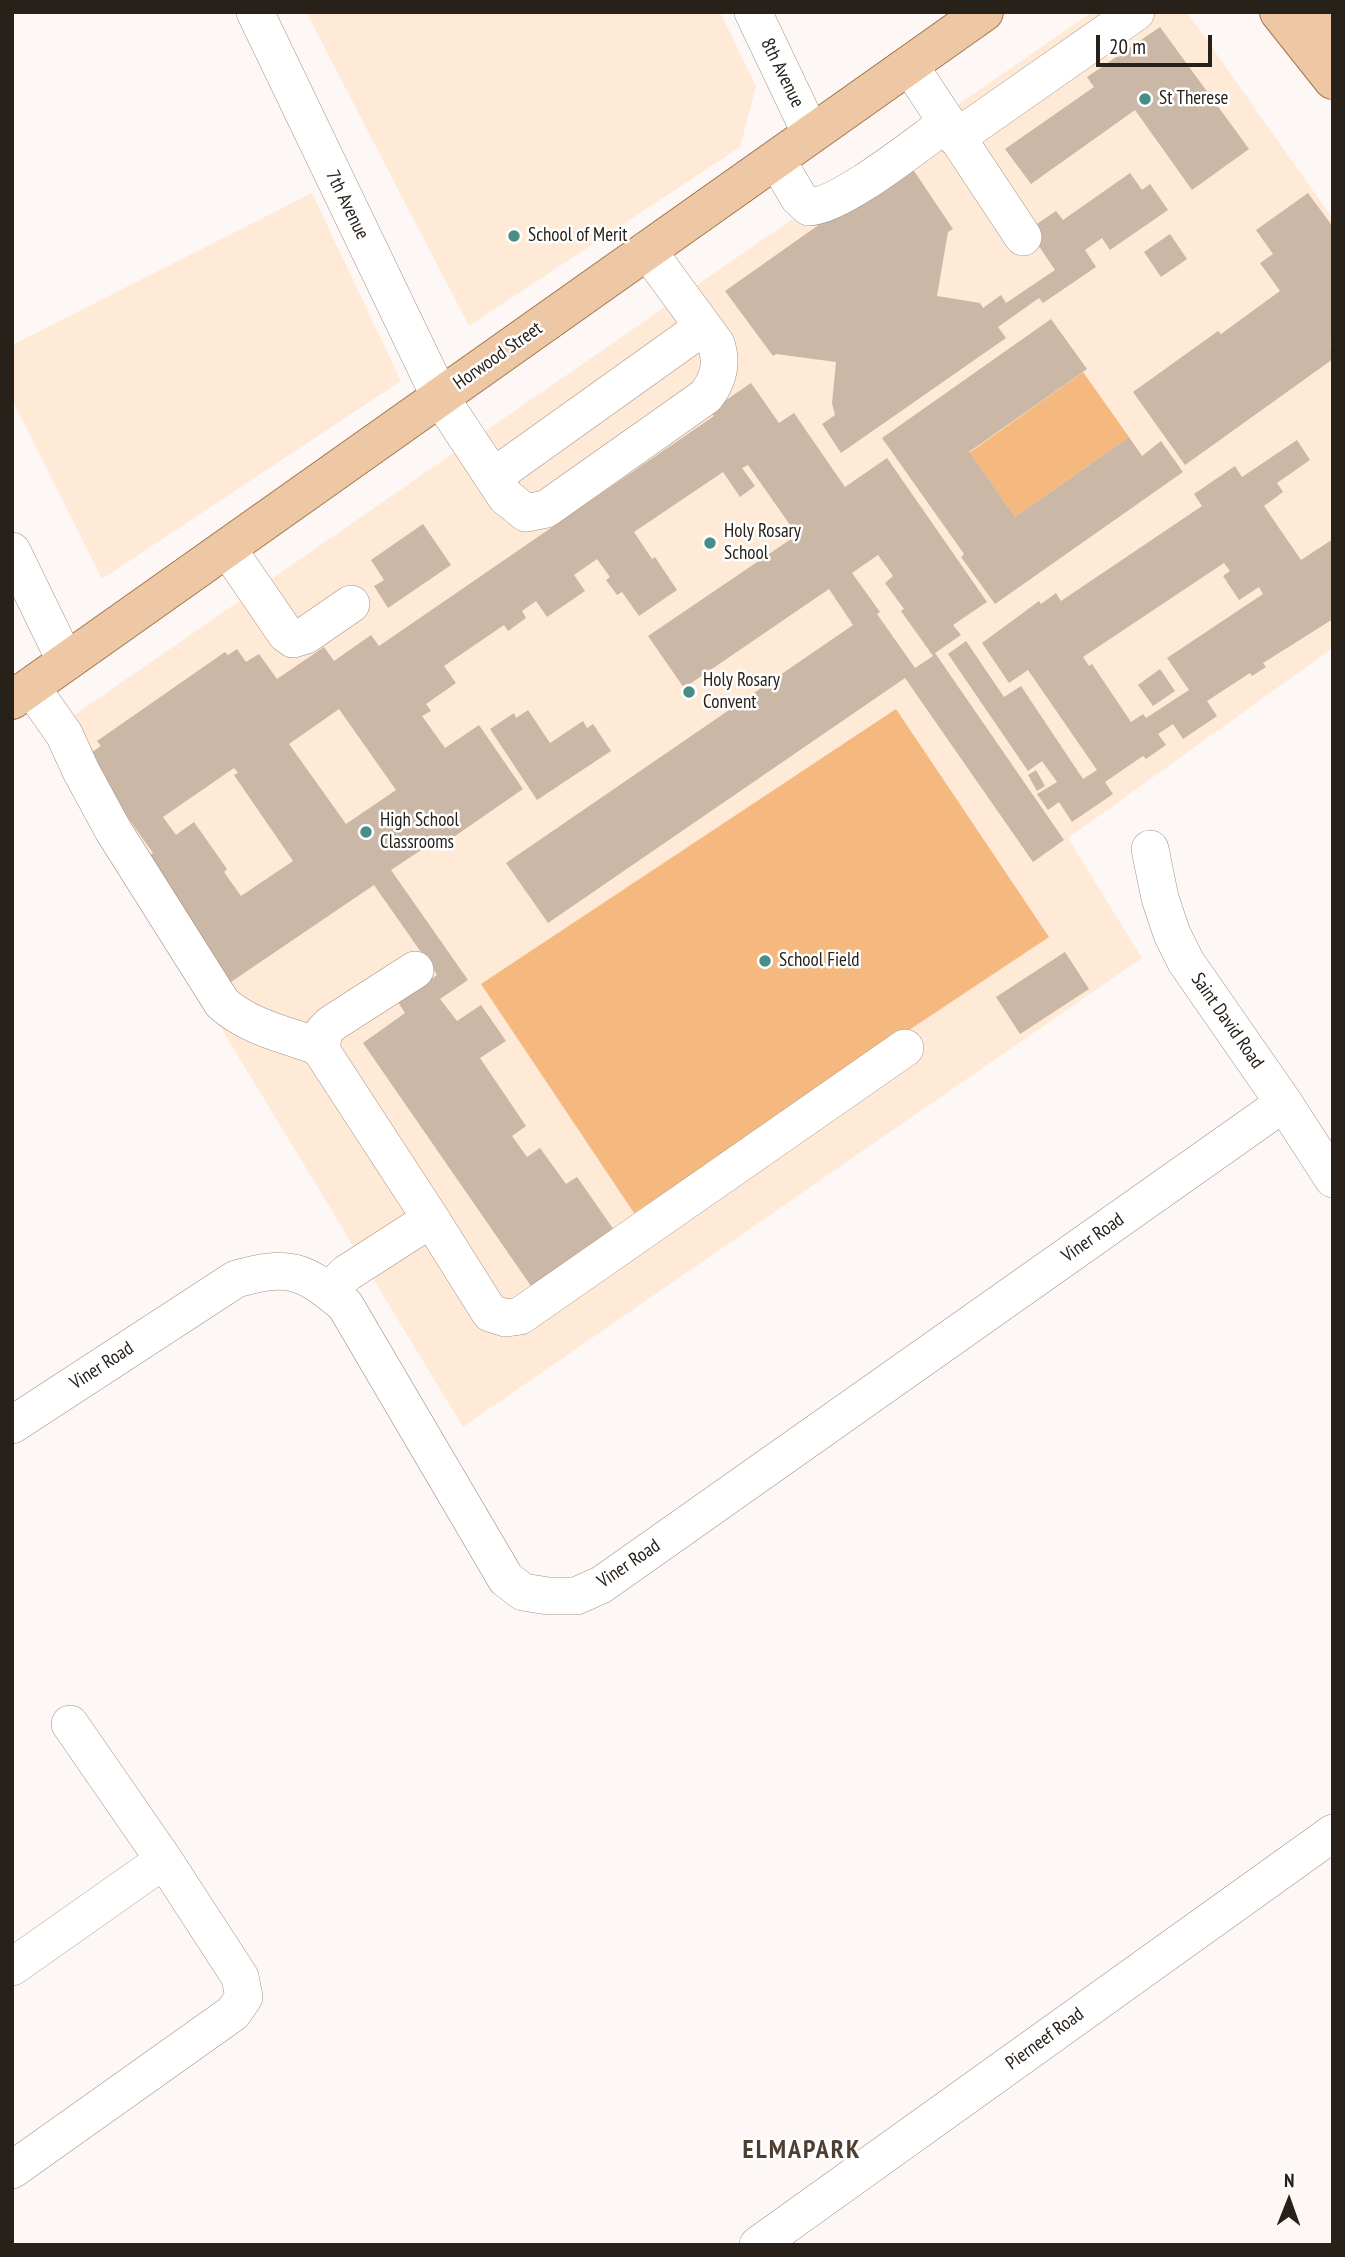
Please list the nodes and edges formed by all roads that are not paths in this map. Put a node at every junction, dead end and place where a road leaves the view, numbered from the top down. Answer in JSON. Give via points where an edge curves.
{"nodes":[{"id":1,"x":255,"y":12,"type":"edge"},
{"id":2,"x":753,"y":12,"type":"edge"},
{"id":3,"x":984,"y":12,"type":"edge"},
{"id":4,"x":1136,"y":12,"type":"edge"},
{"id":5,"x":1279,"y":12,"type":"edge"},
{"id":6,"x":1317,"y":12,"type":"edge"},
{"id":7,"x":1333,"y":37,"type":"edge"},
{"id":8,"x":909,"y":65,"type":"junction"},
{"id":9,"x":1333,"y":80,"type":"edge"},
{"id":10,"x":951,"y":130,"type":"junction"},
{"id":11,"x":811,"y":134,"type":"junction"},
{"id":12,"x":776,"y":159,"type":"junction"},
{"id":13,"x":1023,"y":237,"type":"dead end"},
{"id":14,"x":647,"y":250,"type":"junction"},
{"id":15,"x":703,"y":327,"type":"junction"},
{"id":16,"x":440,"y":397,"type":"junction"},
{"id":17,"x":493,"y":477,"type":"junction"},
{"id":18,"x":227,"y":548,"type":"junction"},
{"id":19,"x":12,"y":551,"type":"edge"},
{"id":20,"x":351,"y":604,"type":"dead end"},
{"id":21,"x":66,"y":662,"type":"junction"},
{"id":22,"x":22,"y":693,"type":"edge"},
{"id":23,"x":1150,"y":849,"type":"dead end"},
{"id":24,"x":415,"y":970,"type":"dead end"},
{"id":25,"x":905,"y":1048,"type":"dead end"},
{"id":26,"x":321,"y":1050,"type":"junction"},
{"id":27,"x":1284,"y":1103,"type":"junction"},
{"id":28,"x":1333,"y":1180,"type":"edge"},
{"id":29,"x":431,"y":1219,"type":"junction"},
{"id":30,"x":328,"y":1291,"type":"junction"},
{"id":31,"x":12,"y":1425,"type":"edge"},
{"id":32,"x":70,"y":1724,"type":"dead end"},
{"id":33,"x":1333,"y":1833,"type":"edge"},
{"id":34,"x":164,"y":1860,"type":"junction"},
{"id":35,"x":12,"y":1968,"type":"edge"},
{"id":36,"x":12,"y":2170,"type":"edge"},
{"id":37,"x":758,"y":2245,"type":"edge"}],
"edges":[{"from":1,"to":16,"type":"street","name":"7th Avenue"},
{"from":2,"to":11,"type":"street","name":"8th Avenue"},
{"from":3,"to":8,"type":"main road","name":"Horwood Street"},
{"from":4,"to":10,"type":"street"},
{"from":5,"to":9,"type":"main road"},
{"from":6,"to":7,"type":"main road"},
{"from":8,"to":10,"type":"street"},
{"from":8,"to":11,"type":"main road","name":"Horwood Street"},
{"from":10,"to":12,"type":"street","via":[[820,207],[809,208],[801,200]]},
{"from":10,"to":13,"type":"street"},
{"from":11,"to":12,"type":"main road","name":"Horwood Street"},
{"from":12,"to":14,"type":"main road","name":"Horwood Street"},
{"from":14,"to":15,"type":"street"},
{"from":14,"to":16,"type":"main road","name":"Horwood Street"},
{"from":15,"to":17,"type":"street"},
{"from":15,"to":17,"type":"street","name":"7th Avenue","via":[[716,344],[719,362],[715,384],[706,396],[546,509],[526,513]]},
{"from":16,"to":17,"type":"street","name":"7th Avenue"},
{"from":16,"to":18,"type":"main road","name":"Horwood Street"},
{"from":18,"to":20,"type":"street","via":[[293,639]]},
{"from":18,"to":21,"type":"main road","name":"Horwood Street"},
{"from":19,"to":21,"type":"street"},
{"from":21,"to":22,"type":"main road","name":"Horwood Street"},
{"from":22,"to":26,"type":"street","via":[[64,734],[113,830],[222,1003],[233,1014]]},
{"from":23,"to":27,"type":"street","name":"Saint David Road","via":[[1168,922],[1186,962]]},
{"from":24,"to":26,"type":"street","via":[[331,1024],[324,1031]]},
{"from":25,"to":29,"type":"street","via":[[520,1316],[506,1318],[491,1312]]},
{"from":26,"to":29,"type":"street"},
{"from":27,"to":28,"type":"street","name":"Saint David Road"},
{"from":27,"to":30,"type":"street","name":"Viner Road","via":[[601,1585],[576,1596],[523,1592],[506,1579],[345,1305]]},
{"from":29,"to":30,"type":"street","via":[[347,1273]]},
{"from":30,"to":31,"type":"street","name":"Viner Road","via":[[317,1281],[292,1272],[262,1272],[236,1279]]},
{"from":32,"to":34,"type":"street"},
{"from":33,"to":37,"type":"street","name":"Pierneef Road"},
{"from":34,"to":35,"type":"street"},
{"from":34,"to":36,"type":"street","via":[[240,1977],[244,1997],[233,2013]]}]}
